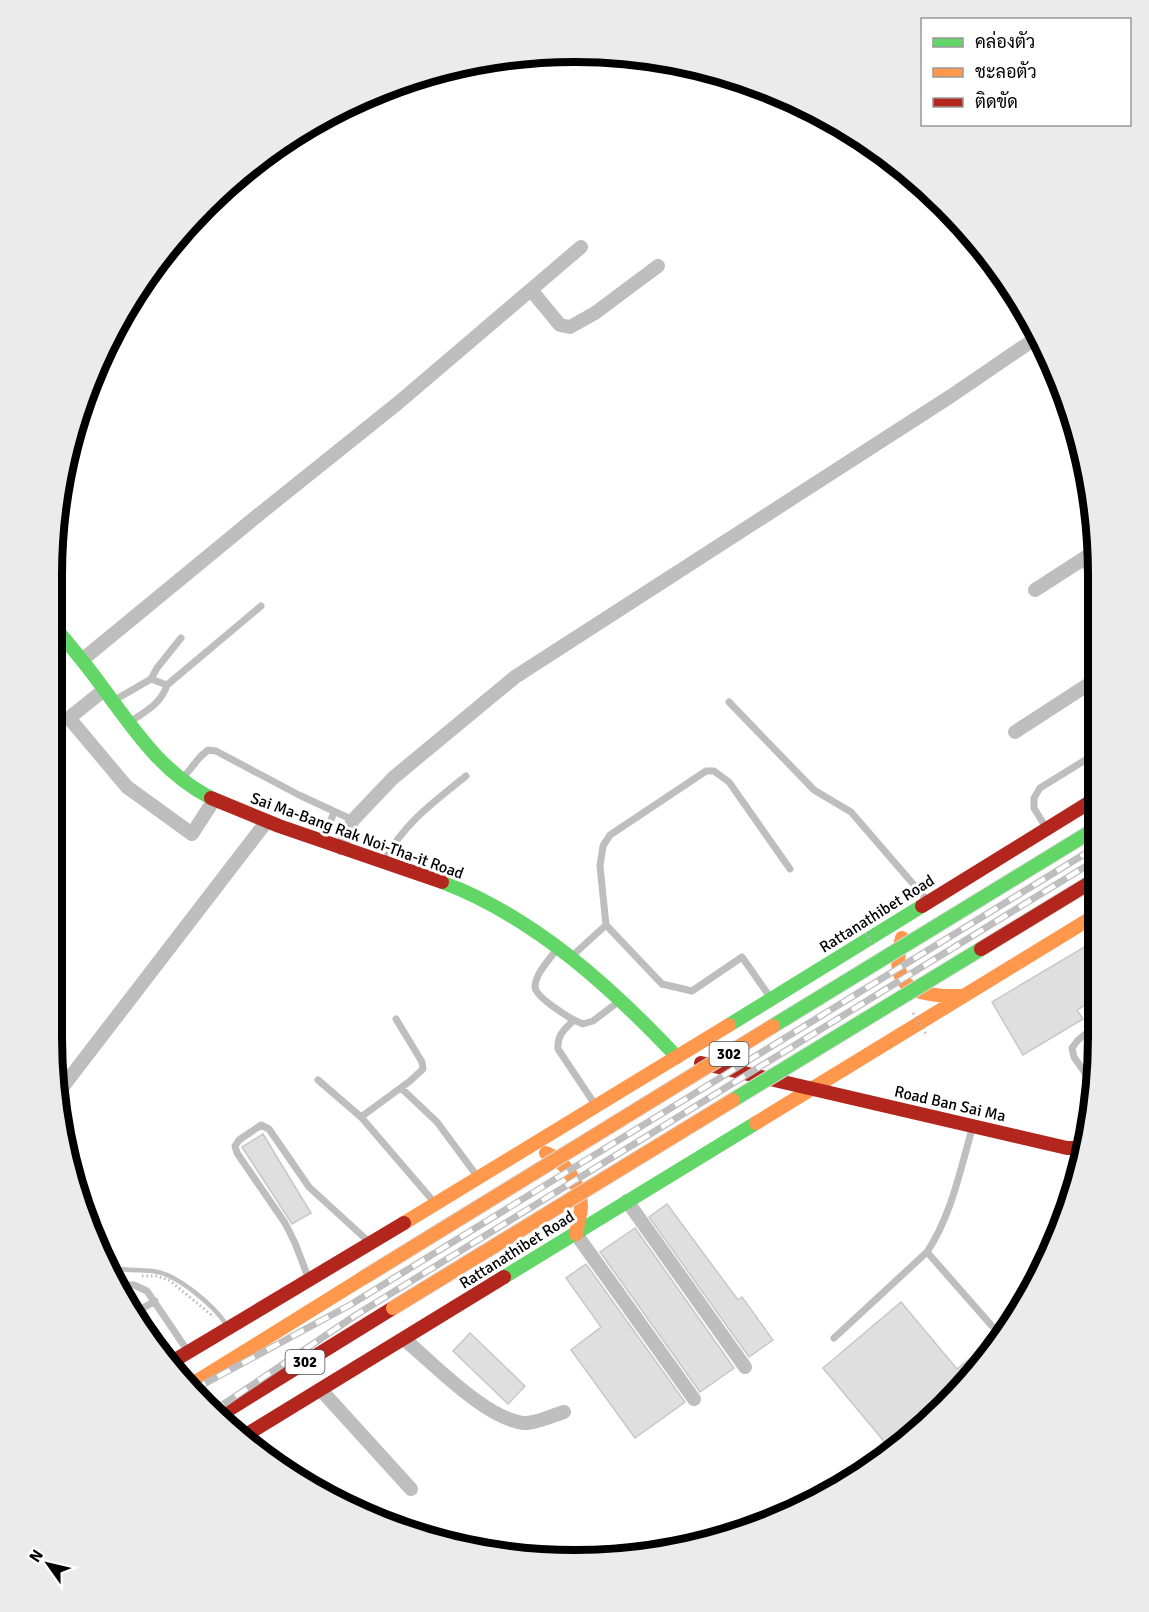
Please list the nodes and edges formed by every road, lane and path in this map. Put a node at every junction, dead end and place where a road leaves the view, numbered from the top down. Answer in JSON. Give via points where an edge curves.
{"nodes":[{"id":1,"x":581,"y":247,"type":"dead end"},
{"id":2,"x":658,"y":266,"type":"dead end"},
{"id":3,"x":531,"y":290,"type":"junction"},
{"id":4,"x":1031,"y":341,"type":"edge"},
{"id":5,"x":1087,"y":556,"type":"edge"},
{"id":6,"x":1035,"y":590,"type":"dead end"},
{"id":7,"x":261,"y":606,"type":"dead end"},
{"id":8,"x":62,"y":636,"type":"edge"},
{"id":9,"x":181,"y":638,"type":"dead end"},
{"id":10,"x":82,"y":660,"type":"junction"},
{"id":11,"x":151,"y":679,"type":"junction"},
{"id":12,"x":167,"y":685,"type":"junction"},
{"id":13,"x":1088,"y":685,"type":"edge"},
{"id":14,"x":108,"y":696,"type":"junction"},
{"id":15,"x":729,"y":702,"type":"dead end"},
{"id":16,"x":128,"y":724,"type":"junction"},
{"id":17,"x":1015,"y":732,"type":"dead end"},
{"id":18,"x":1088,"y":758,"type":"edge"},
{"id":19,"x":466,"y":776,"type":"dead end"},
{"id":20,"x":181,"y":780,"type":"junction"},
{"id":21,"x":214,"y":800,"type":"junction"},
{"id":22,"x":1088,"y":803,"type":"edge"},
{"id":23,"x":334,"y":812,"type":"junction"},
{"id":24,"x":353,"y":820,"type":"junction"},
{"id":25,"x":267,"y":821,"type":"junction"},
{"id":26,"x":1047,"y":828,"type":"junction"},
{"id":27,"x":1088,"y":833,"type":"edge"},
{"id":28,"x":323,"y":841,"type":"junction"},
{"id":29,"x":341,"y":848,"type":"junction"},
{"id":30,"x":384,"y":863,"type":"junction"},
{"id":31,"x":790,"y":869,"type":"dead end"},
{"id":32,"x":1088,"y":884,"type":"edge"},
{"id":33,"x":929,"y":902,"type":"junction"},
{"id":34,"x":913,"y":912,"type":"junction"},
{"id":35,"x":1088,"y":920,"type":"edge"},
{"id":36,"x":606,"y":925,"type":"junction"},
{"id":37,"x":557,"y":949,"type":"junction"},
{"id":38,"x":569,"y":959,"type":"junction"},
{"id":39,"x":964,"y":996,"type":"junction"},
{"id":40,"x":771,"y":999,"type":"junction"},
{"id":41,"x":621,"y":1001,"type":"junction"},
{"id":42,"x":396,"y":1019,"type":"dead end"},
{"id":43,"x":573,"y":1021,"type":"junction"},
{"id":44,"x":1088,"y":1032,"type":"edge"},
{"id":45,"x":677,"y":1057,"type":"junction"},
{"id":46,"x":1086,"y":1074,"type":"edge"},
{"id":47,"x":318,"y":1080,"type":"dead end"},
{"id":48,"x":64,"y":1085,"type":"edge"},
{"id":49,"x":401,"y":1088,"type":"junction"},
{"id":50,"x":809,"y":1090,"type":"junction"},
{"id":51,"x":596,"y":1106,"type":"junction"},
{"id":52,"x":361,"y":1118,"type":"junction"},
{"id":53,"x":973,"y":1126,"type":"junction"},
{"id":54,"x":1076,"y":1148,"type":"edge"},
{"id":55,"x":527,"y":1149,"type":"junction"},
{"id":56,"x":478,"y":1178,"type":"junction"},
{"id":57,"x":627,"y":1201,"type":"junction"},
{"id":58,"x":435,"y":1204,"type":"junction"},
{"id":59,"x":576,"y":1234,"type":"junction"},
{"id":60,"x":370,"y":1243,"type":"junction"},
{"id":61,"x":927,"y":1252,"type":"junction"},
{"id":62,"x":133,"y":1276,"type":"dead end"},
{"id":63,"x":309,"y":1280,"type":"junction"},
{"id":64,"x":125,"y":1285,"type":"edge"},
{"id":65,"x":155,"y":1300,"type":"junction"},
{"id":66,"x":140,"y":1310,"type":"edge"},
{"id":67,"x":992,"y":1326,"type":"dead end"},
{"id":68,"x":222,"y":1332,"type":"junction"},
{"id":69,"x":834,"y":1338,"type":"dead end"},
{"id":70,"x":404,"y":1339,"type":"junction"},
{"id":71,"x":189,"y":1352,"type":"junction"},
{"id":72,"x":176,"y":1360,"type":"edge"},
{"id":73,"x":745,"y":1367,"type":"dead end"},
{"id":74,"x":195,"y":1382,"type":"edge"},
{"id":75,"x":321,"y":1390,"type":"junction"},
{"id":76,"x":694,"y":1399,"type":"dead end"},
{"id":77,"x":225,"y":1412,"type":"edge"},
{"id":78,"x":564,"y":1412,"type":"dead end"},
{"id":79,"x":249,"y":1433,"type":"edge"},
{"id":80,"x":411,"y":1489,"type":"dead end"}],
"edges":[{"from":1,"to":3,"type":"street"},
{"from":2,"to":3,"type":"street","via":[[570,327],[560,325]]},
{"from":3,"to":10,"type":"street"},
{"from":4,"to":24,"type":"street","via":[[515,677],[393,778]]},
{"from":5,"to":6,"type":"street"},
{"from":7,"to":12,"type":"lane"},
{"from":8,"to":10,"type":"main road","name":"Sai Ma-Bang Rak Noi-Tha-it Road"},
{"from":9,"to":11,"type":"lane"},
{"from":10,"to":14,"type":"main road","name":"Sai Ma-Bang Rak Noi-Tha-it Road"},
{"from":11,"to":12,"type":"lane"},
{"from":11,"to":14,"type":"lane"},
{"from":12,"to":16,"type":"lane","via":[[157,703]]},
{"from":13,"to":17,"type":"street"},
{"from":14,"to":16,"type":"main road","name":"Sai Ma-Bang Rak Noi-Tha-it Road"},
{"from":14,"to":21,"type":"street","via":[[69,718],[127,787],[192,834]]},
{"from":15,"to":33,"type":"lane","via":[[814,790],[850,812]]},
{"from":16,"to":20,"type":"main road","name":"Sai Ma-Bang Rak Noi-Tha-it Road","via":[[151,753]]},
{"from":18,"to":26,"type":"lane","via":[[1040,788],[1034,798],[1034,808]]},
{"from":19,"to":30,"type":"lane","via":[[420,814],[394,842]]},
{"from":20,"to":21,"type":"main road","name":"Sai Ma-Bang Rak Noi-Tha-it Road"},
{"from":20,"to":23,"type":"lane","via":[[208,750],[216,751]]},
{"from":21,"to":25,"type":"main road","name":"Sai Ma-Bang Rak Noi-Tha-it Road"},
{"from":22,"to":26,"type":"main road","name":"Rattanathibet Road","number":"302"},
{"from":23,"to":24,"type":"lane"},
{"from":23,"to":28,"type":"lane"},
{"from":24,"to":29,"type":"street"},
{"from":25,"to":28,"type":"main road","name":"Sai Ma-Bang Rak Noi-Tha-it Road"},
{"from":25,"to":48,"type":"street"},
{"from":26,"to":33,"type":"main road","name":"Rattanathibet Road","number":"302"},
{"from":27,"to":74,"type":"main road","number":"302","bridge":true},
{"from":28,"to":29,"type":"main road","name":"Sai Ma-Bang Rak Noi-Tha-it Road"},
{"from":29,"to":30,"type":"main road","name":"Sai Ma-Bang Rak Noi-Tha-it Road"},
{"from":30,"to":37,"type":"main road","name":"Sai Ma-Bang Rak Noi-Tha-it Road","via":[[495,906]]},
{"from":31,"to":36,"type":"lane","via":[[729,782],[714,771],[706,771],[610,835],[603,846],[600,867]]},
{"from":32,"to":77,"type":"main road","name":"Rattanathibet Road","number":"302","bridge":true},
{"from":33,"to":34,"type":"main road","name":"Rattanathibet Road","number":"302"},
{"from":34,"to":39,"type":"main road","via":[[902,934],[896,963],[901,979],[912,990],[934,997]]},
{"from":34,"to":40,"type":"main road","name":"Rattanathibet Road","number":"302"},
{"from":35,"to":39,"type":"main road","name":"Rattanathibet Road","number":"302"},
{"from":36,"to":38,"type":"lane"},
{"from":36,"to":40,"type":"lane","via":[[662,984],[692,990],[742,957]]},
{"from":37,"to":38,"type":"main road","name":"Sai Ma-Bang Rak Noi-Tha-it Road"},
{"from":37,"to":43,"type":"lane","via":[[535,986],[537,993]]},
{"from":38,"to":41,"type":"main road","name":"Sai Ma-Bang Rak Noi-Tha-it Road"},
{"from":39,"to":50,"type":"main road","name":"Rattanathibet Road","number":"302"},
{"from":40,"to":45,"type":"main road","name":"Rattanathibet Road","number":"302"},
{"from":41,"to":43,"type":"lane","via":[[588,1023]]},
{"from":41,"to":45,"type":"main road","name":"Sai Ma-Bang Rak Noi-Tha-it Road"},
{"from":42,"to":49,"type":"lane","via":[[423,1069]]},
{"from":43,"to":51,"type":"lane","via":[[561,1032],[558,1049]]},
{"from":44,"to":46,"type":"lane","via":[[1072,1048]]},
{"from":45,"to":50,"type":"main road","number":"302"},
{"from":45,"to":51,"type":"main road","name":"Rattanathibet Road","number":"302"},
{"from":47,"to":52,"type":"lane"},
{"from":49,"to":52,"type":"lane"},
{"from":49,"to":56,"type":"lane","via":[[437,1122]]},
{"from":50,"to":53,"type":"main road","name":"Road Ban Sai Ma"},
{"from":50,"to":57,"type":"main road","name":"Rattanathibet Road","number":"302"},
{"from":51,"to":55,"type":"main road","name":"Rattanathibet Road","number":"302"},
{"from":52,"to":58,"type":"lane"},
{"from":53,"to":54,"type":"main road","name":"Road Ban Sai Ma"},
{"from":53,"to":61,"type":"lane","via":[[948,1208]]},
{"from":55,"to":56,"type":"main road","name":"Rattanathibet Road","number":"302"},
{"from":55,"to":59,"type":"main road","via":[[551,1154],[568,1168],[581,1204]]},
{"from":56,"to":58,"type":"main road","name":"Rattanathibet Road","number":"302"},
{"from":57,"to":59,"type":"main road","name":"Rattanathibet Road","number":"302"},
{"from":57,"to":73,"type":"street"},
{"from":58,"to":60,"type":"main road","name":"Rattanathibet Road","number":"302"},
{"from":59,"to":70,"type":"main road","name":"Rattanathibet Road","number":"302"},
{"from":59,"to":76,"type":"street"},
{"from":60,"to":63,"type":"main road","name":"Rattanathibet Road","number":"302"},
{"from":60,"to":63,"type":"lane","via":[[309,1187],[269,1129],[261,1125],[239,1140],[235,1146],[237,1153],[285,1223]]},
{"from":61,"to":67,"type":"lane"},
{"from":61,"to":69,"type":"lane"},
{"from":62,"to":68,"type":"path","via":[[169,1280],[214,1317]]},
{"from":63,"to":68,"type":"main road","name":"Rattanathibet Road","number":"302"},
{"from":64,"to":65,"type":"lane","via":[[134,1285]]},
{"from":65,"to":66,"type":"lane"},
{"from":65,"to":71,"type":"lane"},
{"from":68,"to":71,"type":"main road","name":"Rattanathibet Road","number":"302"},
{"from":70,"to":75,"type":"main road","name":"Rattanathibet Road","number":"302"},
{"from":70,"to":78,"type":"street","via":[[491,1411],[526,1424]]},
{"from":71,"to":72,"type":"main road","name":"Rattanathibet Road","number":"302"},
{"from":75,"to":79,"type":"main road","name":"Rattanathibet Road","number":"302"},
{"from":75,"to":80,"type":"street"}]}
